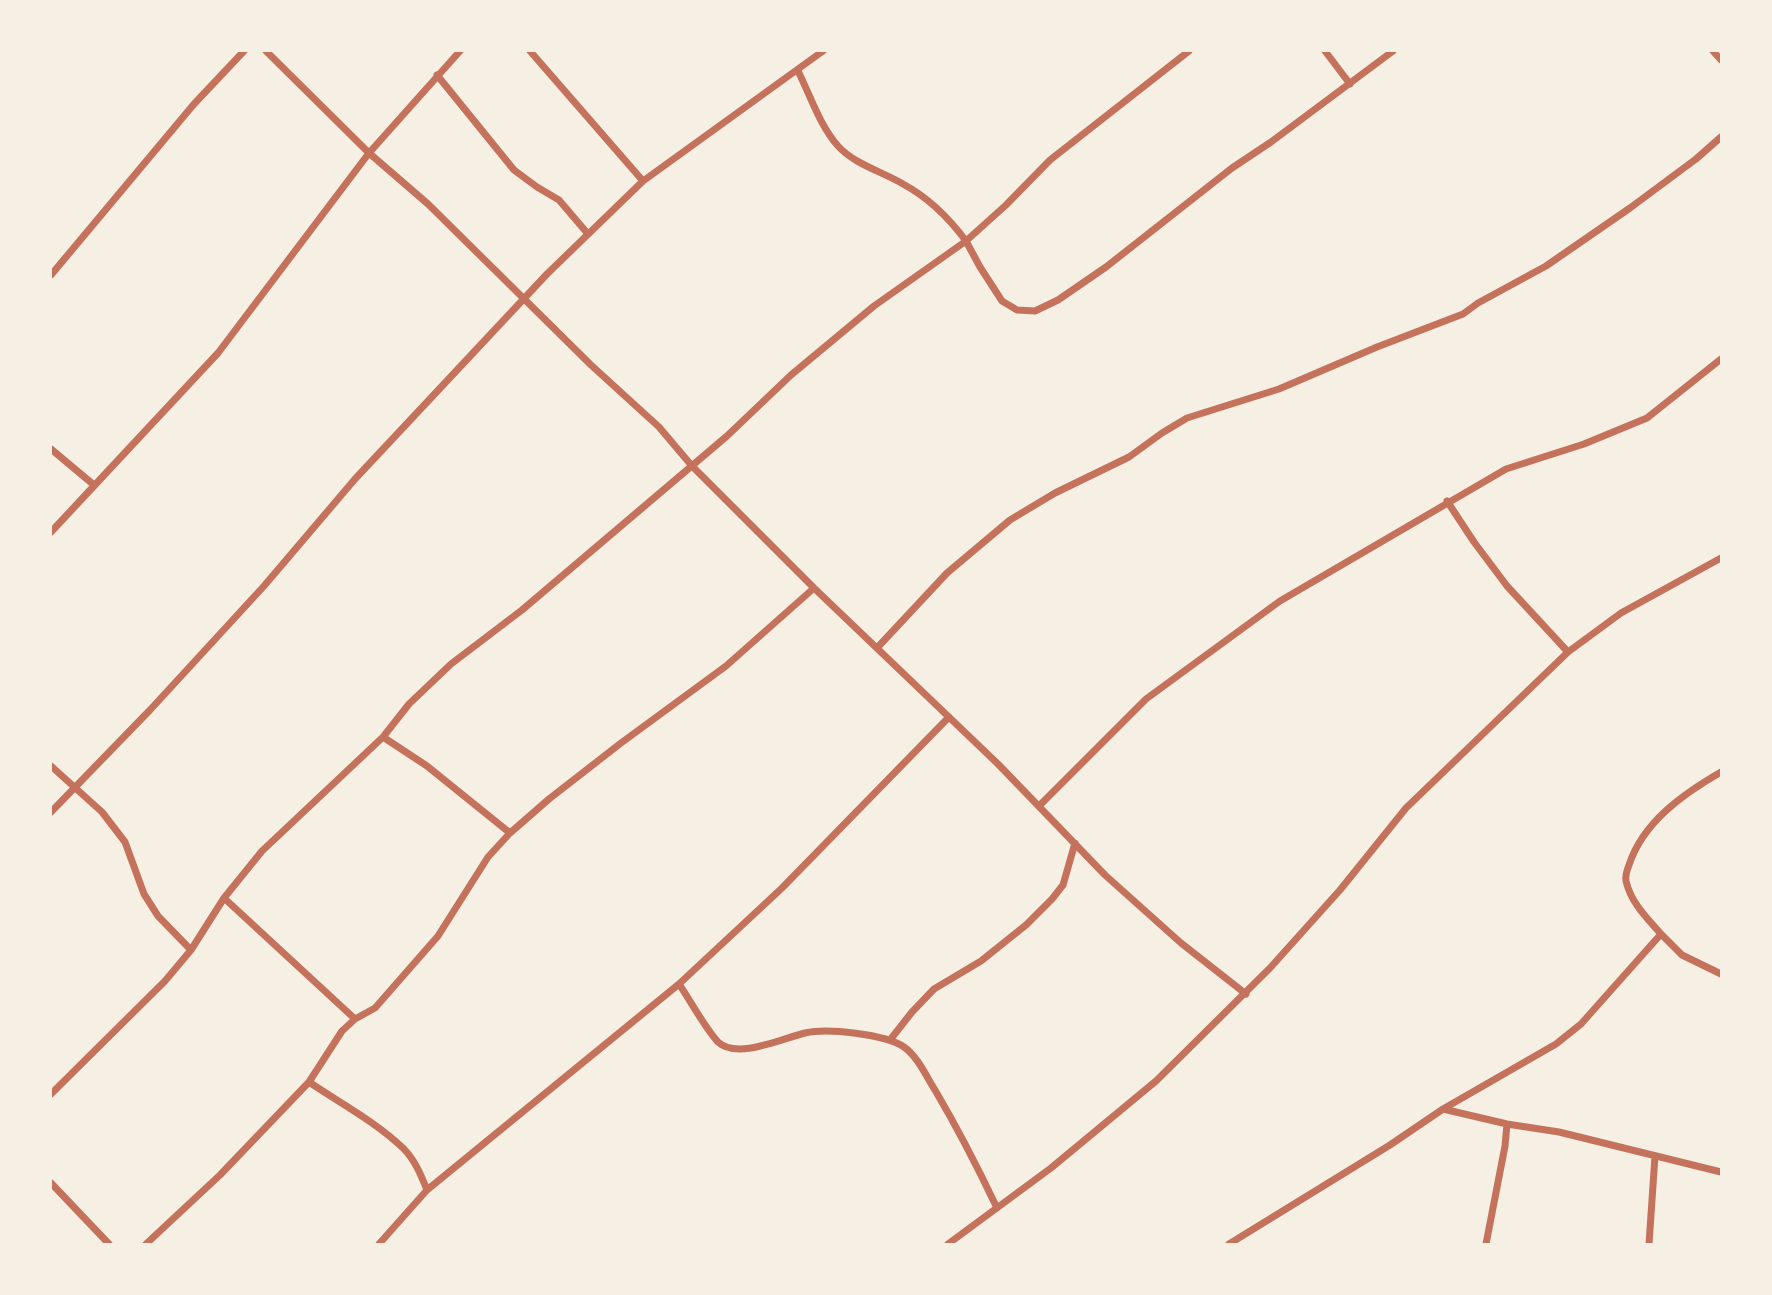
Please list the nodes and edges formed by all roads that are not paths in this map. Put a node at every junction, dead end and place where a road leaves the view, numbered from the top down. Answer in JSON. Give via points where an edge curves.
{"nodes":[{"id":1,"x":244,"y":51,"type":"edge"},
{"id":2,"x":266,"y":51,"type":"edge"},
{"id":3,"x":460,"y":51,"type":"edge"},
{"id":4,"x":530,"y":51,"type":"edge"},
{"id":5,"x":823,"y":51,"type":"edge"},
{"id":6,"x":1189,"y":51,"type":"edge"},
{"id":7,"x":1325,"y":51,"type":"edge"},
{"id":8,"x":1393,"y":51,"type":"edge"},
{"id":9,"x":1713,"y":51,"type":"edge"},
{"id":10,"x":1721,"y":60,"type":"edge"},
{"id":11,"x":798,"y":71,"type":"junction"},
{"id":12,"x":437,"y":75,"type":"junction"},
{"id":13,"x":1350,"y":84,"type":"junction"},
{"id":14,"x":1721,"y":137,"type":"edge"},
{"id":15,"x":369,"y":153,"type":"junction"},
{"id":16,"x":643,"y":181,"type":"junction"},
{"id":17,"x":588,"y":234,"type":"junction"},
{"id":18,"x":966,"y":241,"type":"junction"},
{"id":19,"x":51,"y":275,"type":"edge"},
{"id":20,"x":524,"y":300,"type":"junction"},
{"id":21,"x":1721,"y":359,"type":"edge"},
{"id":22,"x":51,"y":449,"type":"edge"},
{"id":23,"x":692,"y":466,"type":"junction"},
{"id":24,"x":94,"y":485,"type":"junction"},
{"id":25,"x":1447,"y":501,"type":"junction"},
{"id":26,"x":51,"y":532,"type":"edge"},
{"id":27,"x":1721,"y":558,"type":"edge"},
{"id":28,"x":814,"y":588,"type":"junction"},
{"id":29,"x":877,"y":648,"type":"junction"},
{"id":30,"x":1568,"y":652,"type":"junction"},
{"id":31,"x":949,"y":717,"type":"junction"},
{"id":32,"x":383,"y":737,"type":"junction"},
{"id":33,"x":51,"y":766,"type":"edge"},
{"id":34,"x":1721,"y":772,"type":"edge"},
{"id":35,"x":75,"y":787,"type":"junction"},
{"id":36,"x":1039,"y":806,"type":"junction"},
{"id":37,"x":51,"y":812,"type":"edge"},
{"id":38,"x":510,"y":833,"type":"junction"},
{"id":39,"x":1075,"y":843,"type":"junction"},
{"id":40,"x":224,"y":898,"type":"junction"},
{"id":41,"x":1661,"y":934,"type":"junction"},
{"id":42,"x":191,"y":950,"type":"junction"},
{"id":43,"x":1721,"y":974,"type":"edge"},
{"id":44,"x":679,"y":984,"type":"junction"},
{"id":45,"x":1246,"y":994,"type":"junction"},
{"id":46,"x":355,"y":1020,"type":"junction"},
{"id":47,"x":890,"y":1040,"type":"junction"},
{"id":48,"x":309,"y":1082,"type":"junction"},
{"id":49,"x":51,"y":1094,"type":"edge"},
{"id":50,"x":1443,"y":1109,"type":"junction"},
{"id":51,"x":1507,"y":1124,"type":"junction"},
{"id":52,"x":1655,"y":1156,"type":"junction"},
{"id":53,"x":1721,"y":1172,"type":"edge"},
{"id":54,"x":51,"y":1183,"type":"edge"},
{"id":55,"x":427,"y":1190,"type":"junction"},
{"id":56,"x":997,"y":1208,"type":"junction"},
{"id":57,"x":109,"y":1244,"type":"edge"},
{"id":58,"x":146,"y":1244,"type":"edge"},
{"id":59,"x":379,"y":1244,"type":"edge"},
{"id":60,"x":948,"y":1244,"type":"edge"},
{"id":61,"x":1229,"y":1244,"type":"edge"},
{"id":62,"x":1486,"y":1244,"type":"edge"},
{"id":63,"x":1649,"y":1244,"type":"edge"}],
"edges":[{"from":1,"to":19,"type":"street"},
{"from":2,"to":15,"type":"street"},
{"from":3,"to":12,"type":"street"},
{"from":4,"to":16,"type":"street"},
{"from":5,"to":11,"type":"street"},
{"from":6,"to":18,"type":"street","via":[[1050,160]]},
{"from":7,"to":13,"type":"street"},
{"from":8,"to":13,"type":"street"},
{"from":9,"to":10,"type":"street"},
{"from":11,"to":16,"type":"street"},
{"from":11,"to":18,"type":"street","via":[[837,145],[942,211]]},
{"from":12,"to":15,"type":"street"},
{"from":12,"to":17,"type":"street","via":[[514,170],[559,200]]},
{"from":13,"to":18,"type":"street","via":[[1232,168],[1106,267],[1035,311],[1017,310],[1002,301]]},
{"from":14,"to":29,"type":"street","via":[[1546,266],[1463,314],[1270,392],[1187,418],[1129,457],[1010,520],[947,573]]},
{"from":15,"to":20,"type":"street","via":[[428,204]]},
{"from":15,"to":24,"type":"street","via":[[218,353]]},
{"from":16,"to":17,"type":"street"},
{"from":17,"to":20,"type":"street"},
{"from":18,"to":23,"type":"street","via":[[874,306]]},
{"from":20,"to":23,"type":"street","via":[[659,427]]},
{"from":20,"to":35,"type":"street"},
{"from":21,"to":25,"type":"street","via":[[1647,418],[1506,469]]},
{"from":22,"to":24,"type":"street"},
{"from":23,"to":28,"type":"street"},
{"from":23,"to":32,"type":"street","via":[[451,664]]},
{"from":24,"to":26,"type":"street"},
{"from":25,"to":30,"type":"street","via":[[1507,586]]},
{"from":25,"to":36,"type":"street","via":[[1280,601],[1201,657],[1146,699]]},
{"from":27,"to":30,"type":"street","via":[[1621,613]]},
{"from":28,"to":29,"type":"street"},
{"from":28,"to":38,"type":"street","via":[[726,666]]},
{"from":29,"to":31,"type":"street"},
{"from":30,"to":45,"type":"street","via":[[1406,808]]},
{"from":31,"to":36,"type":"street"},
{"from":31,"to":44,"type":"street","via":[[782,888]]},
{"from":32,"to":38,"type":"street"},
{"from":32,"to":40,"type":"street","via":[[262,851]]},
{"from":33,"to":35,"type":"street"},
{"from":34,"to":41,"type":"street","via":[[1660,816],[1633,852],[1625,878],[1635,905]]},
{"from":35,"to":37,"type":"street"},
{"from":35,"to":42,"type":"street","via":[[125,842],[144,894]]},
{"from":36,"to":39,"type":"street"},
{"from":38,"to":46,"type":"street","via":[[488,857],[438,936],[374,1008]]},
{"from":39,"to":45,"type":"street","via":[[1181,943]]},
{"from":39,"to":47,"type":"street","via":[[1063,885],[1052,899],[981,961],[934,989]]},
{"from":40,"to":42,"type":"street"},
{"from":40,"to":46,"type":"street"},
{"from":41,"to":43,"type":"street","via":[[1682,955]]},
{"from":41,"to":50,"type":"street","via":[[1581,1024],[1556,1044]]},
{"from":42,"to":49,"type":"street"},
{"from":44,"to":47,"type":"street","via":[[719,1042],[730,1048],[744,1049],[827,1030]]},
{"from":44,"to":55,"type":"street"},
{"from":45,"to":56,"type":"street","via":[[1156,1081]]},
{"from":46,"to":48,"type":"street","via":[[342,1031]]},
{"from":47,"to":56,"type":"street","via":[[917,1061]]},
{"from":48,"to":55,"type":"street","via":[[404,1149]]},
{"from":48,"to":58,"type":"street"},
{"from":50,"to":51,"type":"street"},
{"from":50,"to":61,"type":"street"},
{"from":51,"to":52,"type":"street"},
{"from":51,"to":62,"type":"street"},
{"from":52,"to":53,"type":"street"},
{"from":52,"to":63,"type":"street"},
{"from":54,"to":57,"type":"street"},
{"from":55,"to":59,"type":"street"},
{"from":56,"to":60,"type":"street"}]}
